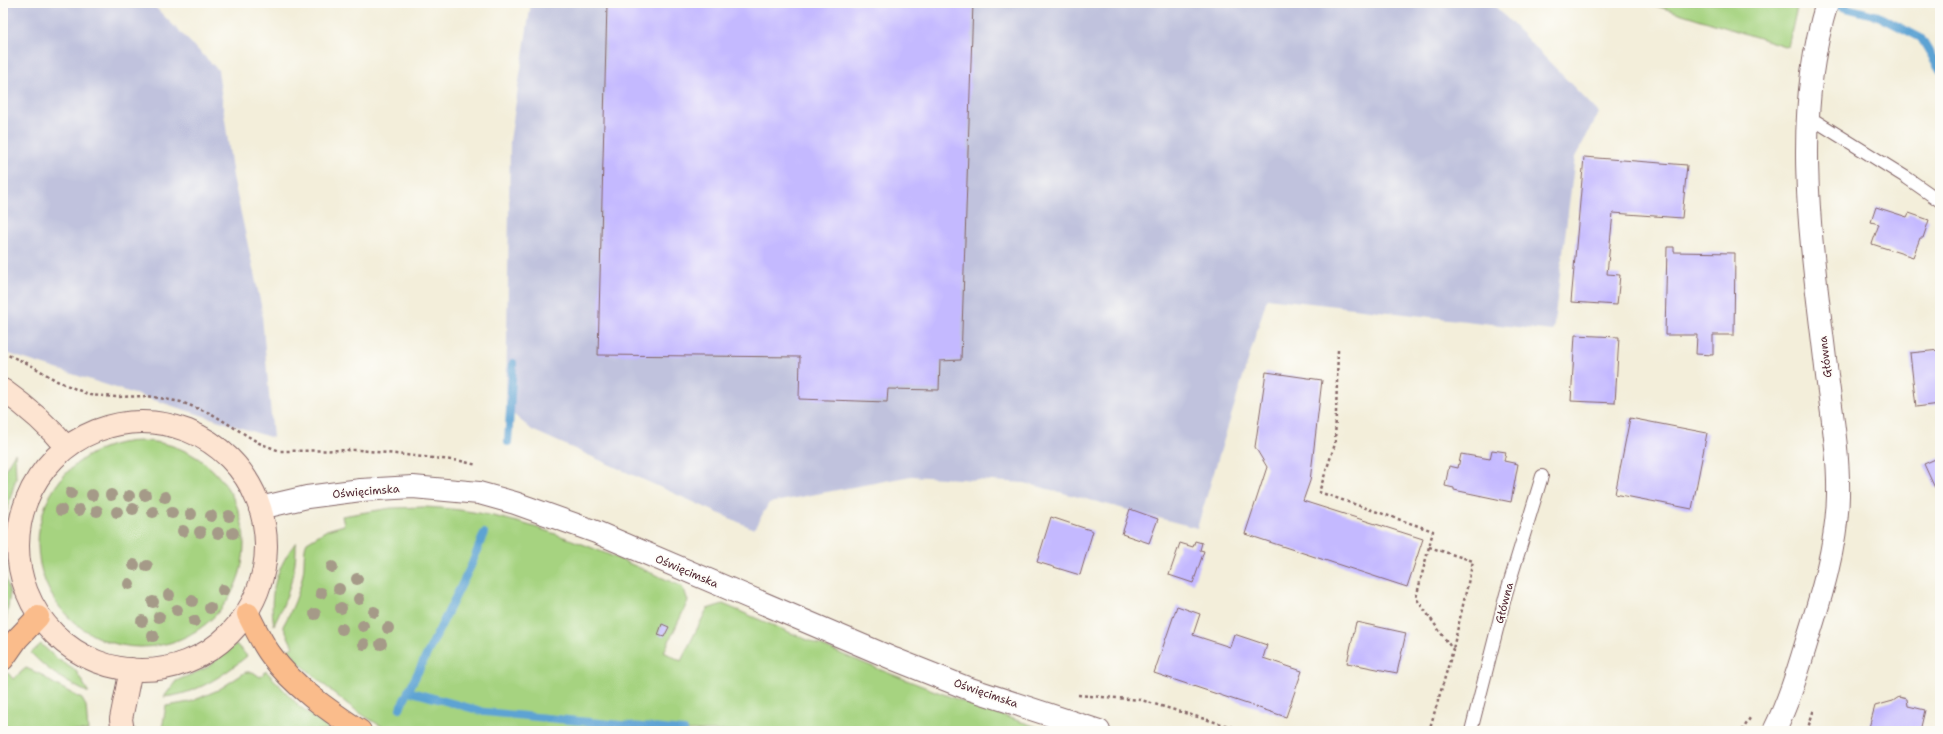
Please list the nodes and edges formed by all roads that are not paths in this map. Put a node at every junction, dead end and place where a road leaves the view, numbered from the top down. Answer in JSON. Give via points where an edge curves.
{"nodes":[{"id":1,"x":1827,"y":3,"type":"edge"},
{"id":2,"x":1806,"y":115,"type":"junction"},
{"id":3,"x":1940,"y":200,"type":"edge"},
{"id":4,"x":3,"y":390,"type":"edge"},
{"id":5,"x":66,"y":447,"type":"junction"},
{"id":6,"x":1542,"y":476,"type":"dead end"},
{"id":7,"x":260,"y":508,"type":"junction"},
{"id":8,"x":248,"y":614,"type":"junction"},
{"id":9,"x":38,"y":617,"type":"junction"},
{"id":10,"x":3,"y":659,"type":"edge"},
{"id":11,"x":131,"y":669,"type":"junction"},
{"id":12,"x":123,"y":731,"type":"edge"},
{"id":13,"x":360,"y":731,"type":"edge"},
{"id":14,"x":1099,"y":731,"type":"edge"},
{"id":15,"x":1471,"y":731,"type":"edge"},
{"id":16,"x":1774,"y":731,"type":"edge"}],
"edges":[{"from":1,"to":2,"type":"street","name":"Główna","via":[[1816,46]]},
{"from":2,"to":3,"type":"lane"},
{"from":2,"to":16,"type":"street","name":"Główna","via":[[1808,207],[1835,440],[1838,494],[1836,521],[1826,573],[1786,707]]},
{"from":4,"to":5,"type":"street","via":[[47,424]]},
{"from":5,"to":7,"type":"street","via":[[79,438],[103,428],[130,422],[158,423],[188,431],[213,444],[234,463],[251,487]]},
{"from":5,"to":9,"type":"street","via":[[41,474],[28,495],[18,546],[18,571]]},
{"from":6,"to":15,"type":"lane","name":"Główna","via":[[1506,594]]},
{"from":7,"to":8,"type":"street","via":[[265,532],[265,551],[257,595]]},
{"from":7,"to":14,"type":"street","name":"Oświęcimska","via":[[307,497],[361,490],[413,487],[479,493],[596,532],[967,688]]},
{"from":8,"to":11,"type":"street","via":[[202,657],[178,666]]},
{"from":8,"to":13,"type":"highway","via":[[271,656],[289,675],[324,706]]},
{"from":9,"to":10,"type":"highway","via":[[17,639]]},
{"from":9,"to":11,"type":"street","via":[[73,650],[116,667]]},
{"from":11,"to":12,"type":"street","via":[[121,719]]}]}
